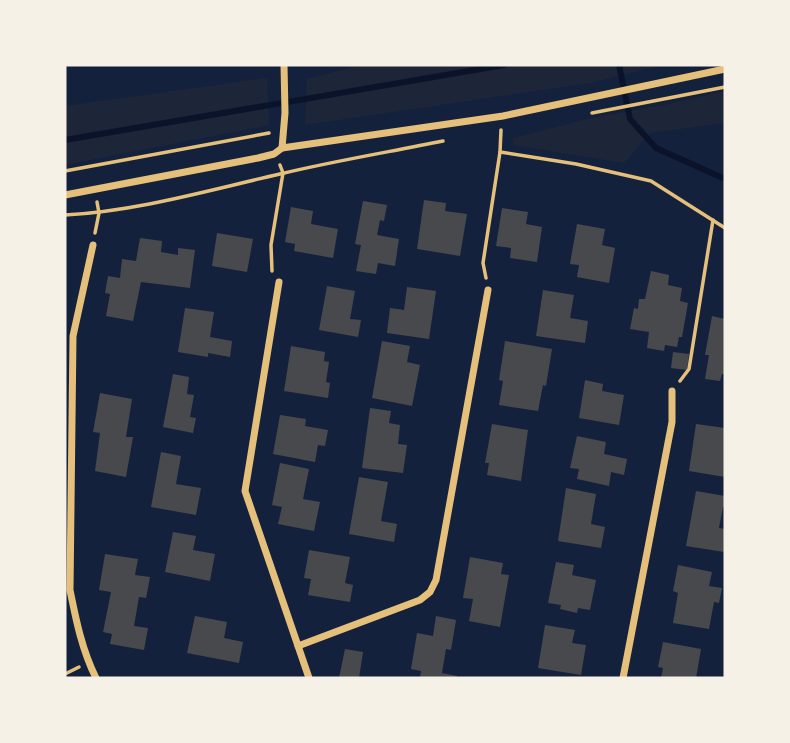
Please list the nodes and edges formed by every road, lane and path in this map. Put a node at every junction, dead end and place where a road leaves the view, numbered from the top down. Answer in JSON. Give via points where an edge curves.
{"nodes":[{"id":1,"x":284,"y":65,"type":"edge"},
{"id":2,"x":725,"y":69,"type":"edge"},
{"id":3,"x":725,"y":88,"type":"edge"},
{"id":4,"x":589,"y":114,"type":"dead end"},
{"id":5,"x":513,"y":127,"type":"dead end"},
{"id":6,"x":284,"y":134,"type":"junction"},
{"id":7,"x":446,"y":140,"type":"dead end"},
{"id":8,"x":282,"y":148,"type":"junction"},
{"id":9,"x":500,"y":152,"type":"junction"},
{"id":10,"x":274,"y":154,"type":"junction"},
{"id":11,"x":65,"y":171,"type":"edge"},
{"id":12,"x":283,"y":173,"type":"junction"},
{"id":13,"x":95,"y":190,"type":"junction"},
{"id":14,"x":65,"y":195,"type":"edge"},
{"id":15,"x":99,"y":213,"type":"junction"},
{"id":16,"x":65,"y":215,"type":"edge"},
{"id":17,"x":713,"y":220,"type":"junction"},
{"id":18,"x":725,"y":228,"type":"edge"},
{"id":19,"x":93,"y":245,"type":"joint"},
{"id":20,"x":279,"y":282,"type":"joint"},
{"id":21,"x":488,"y":290,"type":"joint"},
{"id":22,"x":672,"y":391,"type":"joint"},
{"id":23,"x":298,"y":646,"type":"junction"},
{"id":24,"x":96,"y":678,"type":"edge"},
{"id":25,"x":309,"y":678,"type":"edge"},
{"id":26,"x":623,"y":678,"type":"edge"}],
"edges":[{"from":1,"to":6,"type":"street"},
{"from":2,"to":8,"type":"street","via":[[503,116]]},
{"from":3,"to":4,"type":"path"},
{"from":5,"to":9,"type":"path","via":[[501,129]]},
{"from":6,"to":8,"type":"street"},
{"from":6,"to":11,"type":"path","via":[[274,132]]},
{"from":7,"to":12,"type":"path"},
{"from":8,"to":10,"type":"street"},
{"from":9,"to":17,"type":"path","via":[[651,181]]},
{"from":9,"to":21,"type":"path","via":[[482,263]]},
{"from":10,"to":12,"type":"path"},
{"from":10,"to":13,"type":"street"},
{"from":12,"to":15,"type":"path"},
{"from":12,"to":20,"type":"path","via":[[271,245],[271,270]]},
{"from":13,"to":14,"type":"street"},
{"from":13,"to":15,"type":"path"},
{"from":15,"to":16,"type":"path"},
{"from":15,"to":19,"type":"path"},
{"from":17,"to":18,"type":"path"},
{"from":17,"to":22,"type":"path","via":[[690,369]]},
{"from":19,"to":24,"type":"street","via":[[74,336],[70,590]]},
{"from":20,"to":23,"type":"street","via":[[246,491]]},
{"from":21,"to":23,"type":"street","via":[[436,580],[430,592],[420,600]]},
{"from":22,"to":26,"type":"street","via":[[672,422]]},
{"from":23,"to":25,"type":"street"}]}
